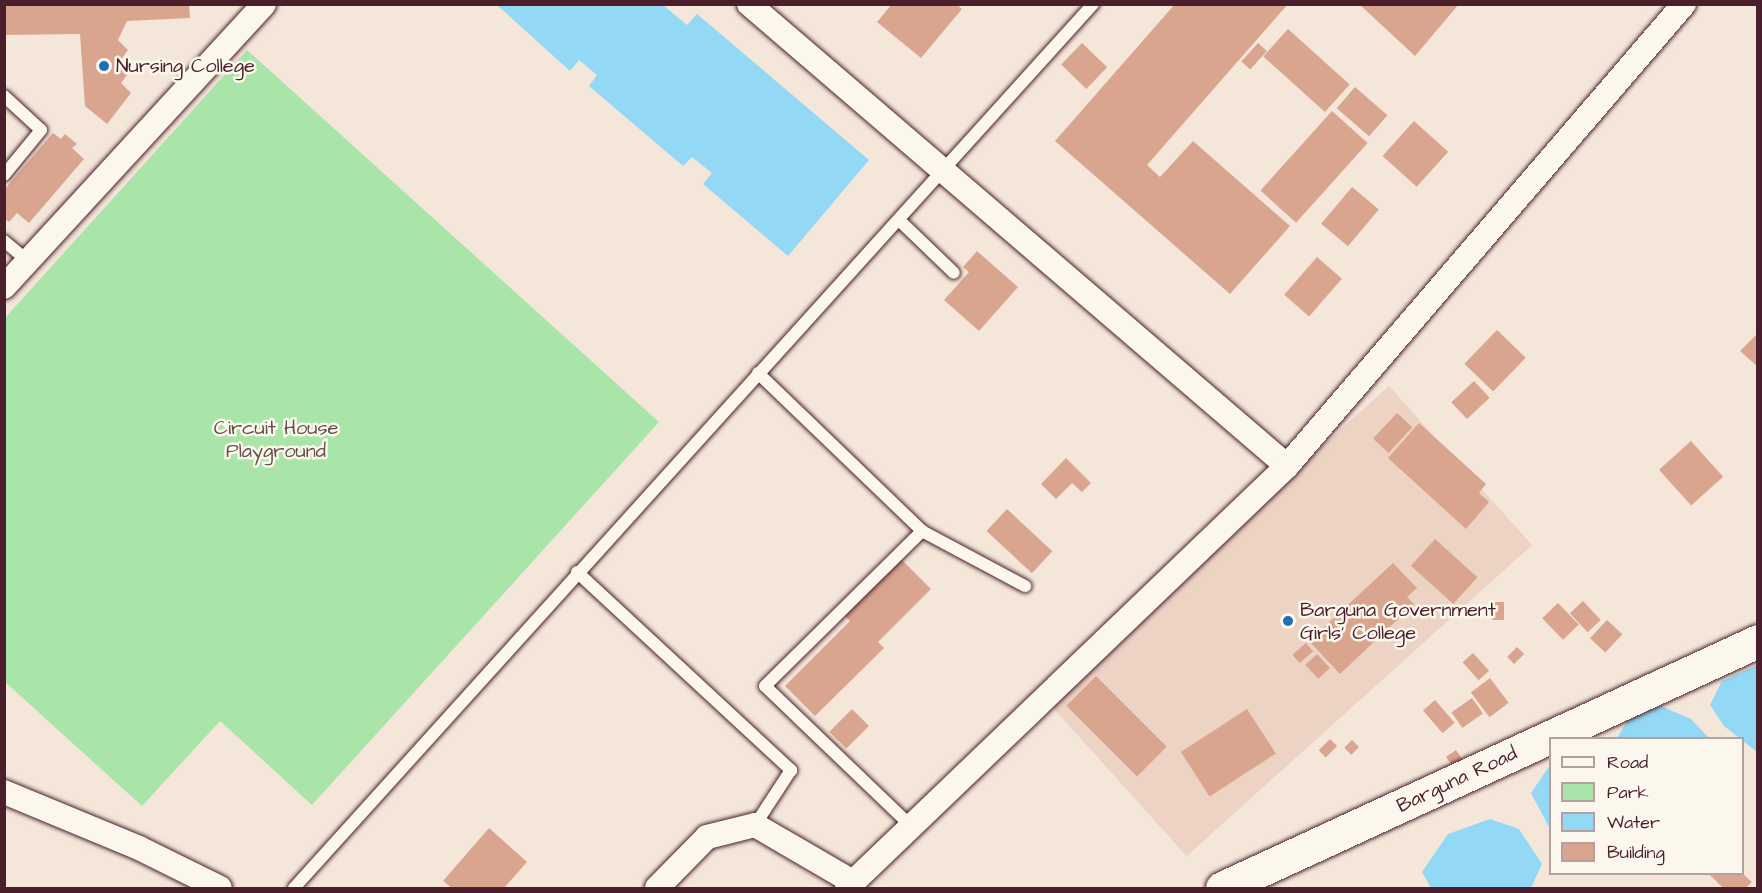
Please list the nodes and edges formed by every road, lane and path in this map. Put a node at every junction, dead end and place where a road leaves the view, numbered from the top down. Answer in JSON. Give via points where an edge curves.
{"nodes":[{"id":1,"x":264,"y":4,"type":"edge"},
{"id":2,"x":749,"y":4,"type":"edge"},
{"id":3,"x":1093,"y":4,"type":"edge"},
{"id":4,"x":1684,"y":4,"type":"edge"},
{"id":5,"x":4,"y":96,"type":"edge"},
{"id":6,"x":942,"y":170,"type":"junction"},
{"id":7,"x":4,"y":175,"type":"edge"},
{"id":8,"x":899,"y":220,"type":"junction"},
{"id":9,"x":4,"y":241,"type":"edge"},
{"id":10,"x":28,"y":261,"type":"junction"},
{"id":11,"x":954,"y":273,"type":"dead end"},
{"id":12,"x":4,"y":287,"type":"edge"},
{"id":13,"x":758,"y":373,"type":"junction"},
{"id":14,"x":1287,"y":466,"type":"junction"},
{"id":15,"x":922,"y":531,"type":"junction"},
{"id":16,"x":577,"y":572,"type":"junction"},
{"id":17,"x":1025,"y":586,"type":"dead end"},
{"id":18,"x":1758,"y":641,"type":"edge"},
{"id":19,"x":1549,"y":737,"type":"edge"},
{"id":20,"x":1550,"y":737,"type":"edge"},
{"id":21,"x":4,"y":792,"type":"edge"},
{"id":22,"x":754,"y":825,"type":"junction"},
{"id":23,"x":911,"y":826,"type":"junction"},
{"id":24,"x":850,"y":885,"type":"edge"},
{"id":25,"x":220,"y":888,"type":"edge"},
{"id":26,"x":294,"y":888,"type":"edge"},
{"id":27,"x":657,"y":888,"type":"edge"},
{"id":28,"x":1222,"y":888,"type":"edge"}],
"edges":[{"from":1,"to":10,"type":"street"},
{"from":2,"to":6,"type":"street"},
{"from":3,"to":6,"type":"lane"},
{"from":4,"to":14,"type":"street"},
{"from":5,"to":7,"type":"lane","via":[[42,130]]},
{"from":6,"to":8,"type":"lane"},
{"from":6,"to":14,"type":"street"},
{"from":8,"to":11,"type":"lane"},
{"from":8,"to":13,"type":"lane"},
{"from":9,"to":10,"type":"lane"},
{"from":10,"to":12,"type":"street"},
{"from":13,"to":15,"type":"lane"},
{"from":13,"to":16,"type":"lane"},
{"from":14,"to":23,"type":"street"},
{"from":15,"to":17,"type":"lane"},
{"from":15,"to":23,"type":"lane","via":[[765,686]]},
{"from":16,"to":22,"type":"lane","via":[[791,770]]},
{"from":16,"to":26,"type":"lane"},
{"from":18,"to":20,"type":"main road","name":"Barguna Road"},
{"from":19,"to":28,"type":"main road","name":"Barguna Road"},
{"from":21,"to":25,"type":"street","via":[[139,848]]},
{"from":22,"to":24,"type":"street"},
{"from":22,"to":27,"type":"street","via":[[707,837]]},
{"from":23,"to":24,"type":"street"}]}
